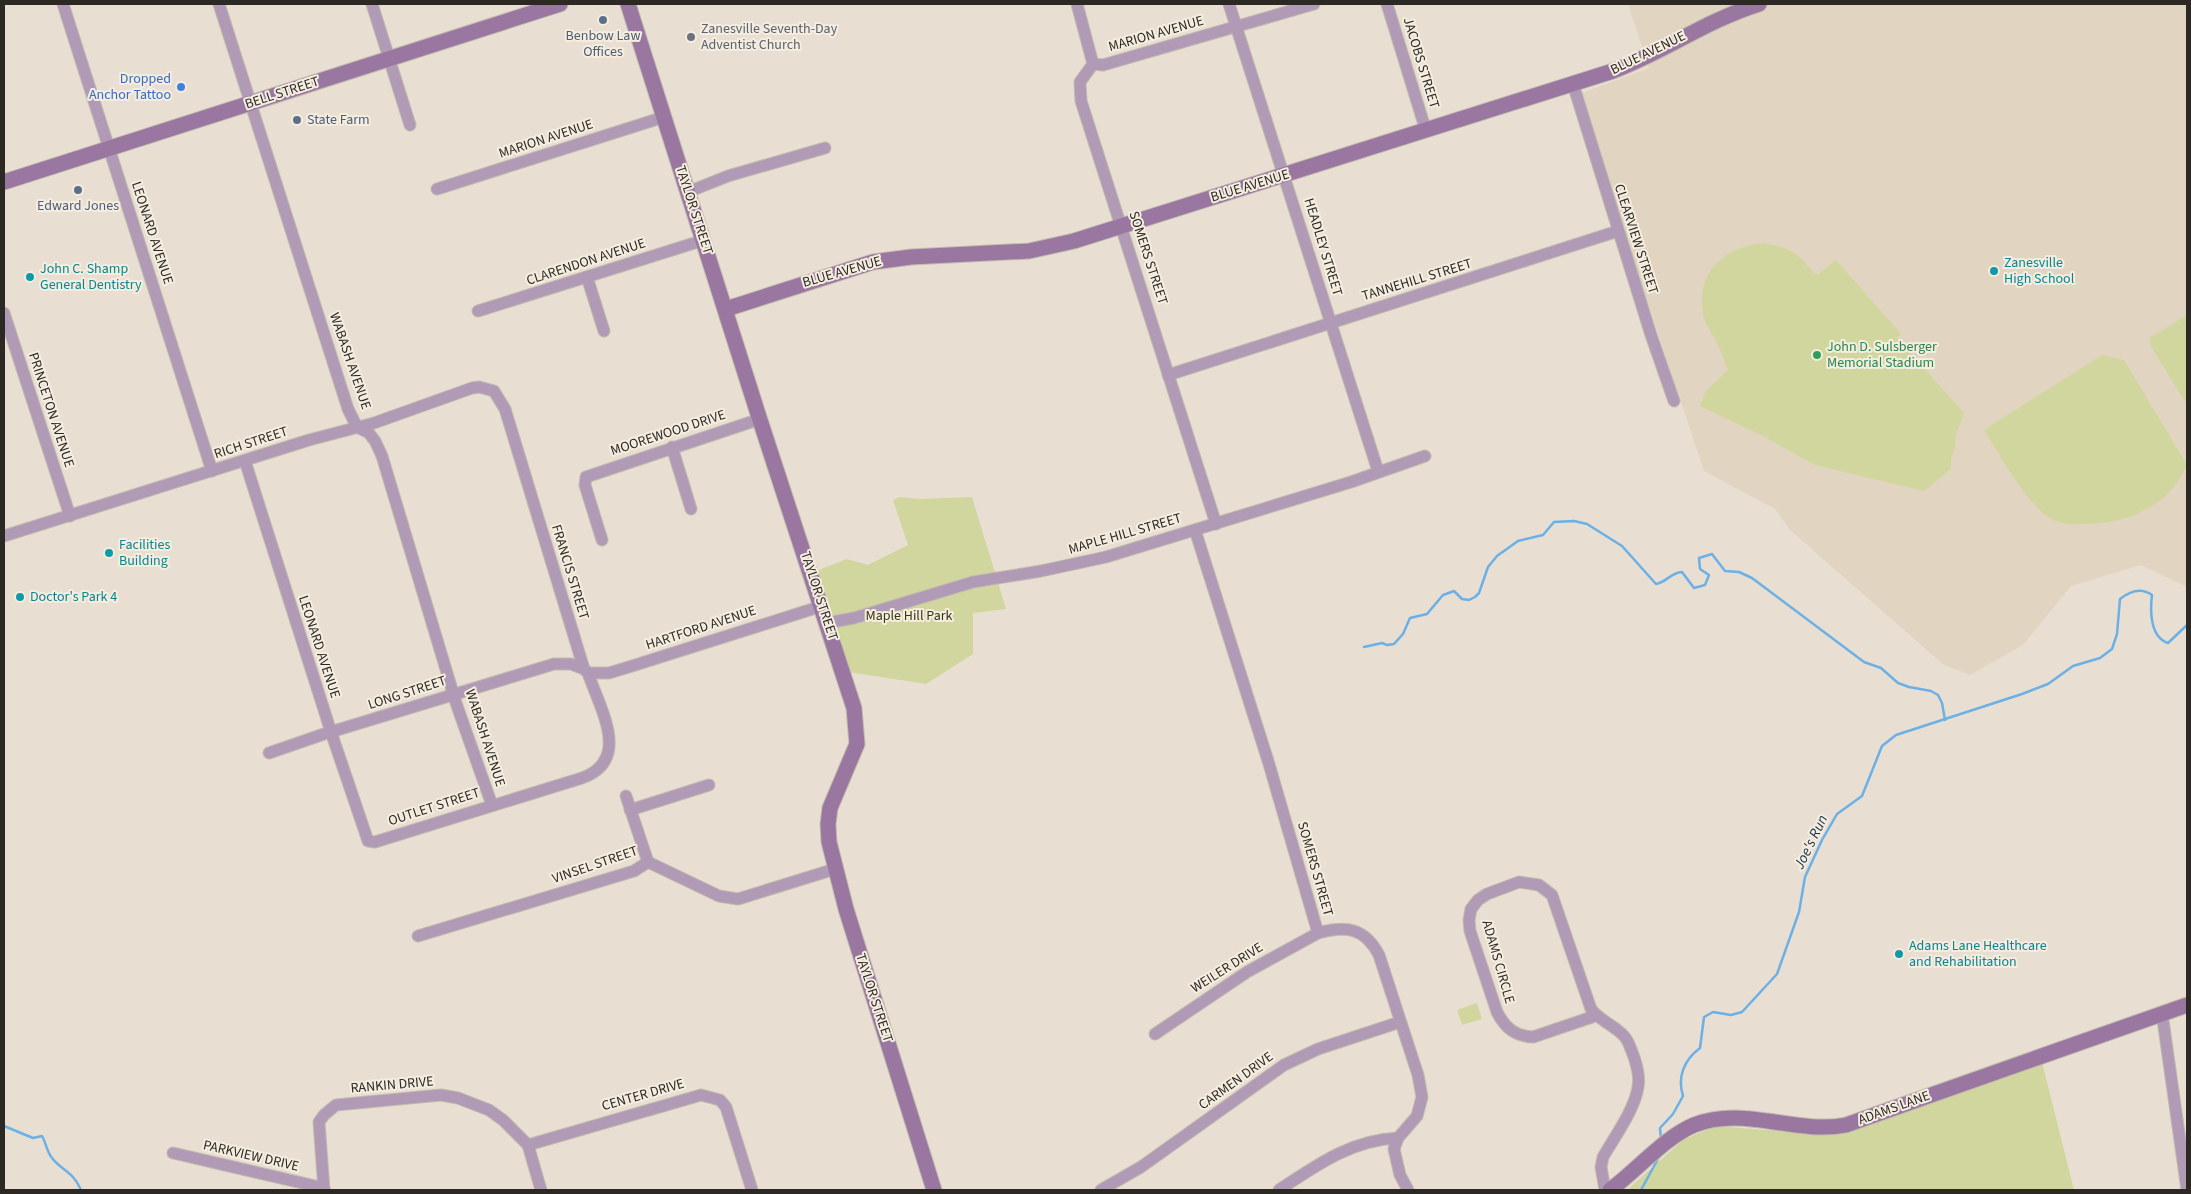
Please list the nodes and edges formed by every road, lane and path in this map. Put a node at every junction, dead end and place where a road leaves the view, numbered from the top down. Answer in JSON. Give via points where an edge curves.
{"nodes":[{"id":1,"x":63,"y":4,"type":"edge"},
{"id":2,"x":219,"y":4,"type":"edge"},
{"id":3,"x":372,"y":4,"type":"edge"},
{"id":4,"x":560,"y":4,"type":"edge"},
{"id":5,"x":628,"y":4,"type":"edge"},
{"id":6,"x":1077,"y":4,"type":"edge"},
{"id":7,"x":1229,"y":4,"type":"edge"},
{"id":8,"x":1314,"y":4,"type":"edge"},
{"id":9,"x":1387,"y":4,"type":"edge"},
{"id":10,"x":1759,"y":4,"type":"edge"},
{"id":11,"x":1236,"y":27,"type":"junction"},
{"id":12,"x":388,"y":59,"type":"junction"},
{"id":13,"x":1093,"y":64,"type":"junction"},
{"id":14,"x":1573,"y":84,"type":"junction"},
{"id":15,"x":251,"y":103,"type":"junction"},
{"id":16,"x":664,"y":118,"type":"junction"},
{"id":17,"x":410,"y":126,"type":"dead end"},
{"id":18,"x":1426,"y":131,"type":"junction"},
{"id":19,"x":109,"y":148,"type":"junction"},
{"id":20,"x":825,"y":148,"type":"dead end"},
{"id":21,"x":1285,"y":175,"type":"junction"},
{"id":22,"x":4,"y":182,"type":"edge"},
{"id":23,"x":436,"y":189,"type":"dead end"},
{"id":24,"x":688,"y":192,"type":"junction"},
{"id":25,"x":1122,"y":226,"type":"junction"},
{"id":26,"x":1618,"y":232,"type":"junction"},
{"id":27,"x":704,"y":240,"type":"junction"},
{"id":28,"x":587,"y":277,"type":"junction"},
{"id":29,"x":726,"y":309,"type":"junction"},
{"id":30,"x":478,"y":310,"type":"dead end"},
{"id":31,"x":4,"y":313,"type":"edge"},
{"id":32,"x":1330,"y":323,"type":"junction"},
{"id":33,"x":604,"y":331,"type":"dead end"},
{"id":34,"x":1168,"y":375,"type":"junction"},
{"id":35,"x":502,"y":401,"type":"joint"},
{"id":36,"x":1674,"y":401,"type":"dead end"},
{"id":37,"x":760,"y":419,"type":"junction"},
{"id":38,"x":357,"y":426,"type":"junction"},
{"id":39,"x":672,"y":447,"type":"junction"},
{"id":40,"x":1425,"y":456,"type":"dead end"},
{"id":41,"x":245,"y":462,"type":"junction"},
{"id":42,"x":212,"y":471,"type":"junction"},
{"id":43,"x":1378,"y":471,"type":"junction"},
{"id":44,"x":691,"y":510,"type":"dead end"},
{"id":45,"x":70,"y":516,"type":"junction"},
{"id":46,"x":1216,"y":524,"type":"junction"},
{"id":47,"x":1195,"y":530,"type":"junction"},
{"id":48,"x":4,"y":536,"type":"edge"},
{"id":49,"x":602,"y":540,"type":"dead end"},
{"id":50,"x":822,"y":606,"type":"junction"},
{"id":51,"x":828,"y":623,"type":"junction"},
{"id":52,"x":586,"y":671,"type":"junction"},
{"id":53,"x":454,"y":694,"type":"junction"},
{"id":54,"x":331,"y":732,"type":"junction"},
{"id":55,"x":610,"y":749,"type":"joint"},
{"id":56,"x":269,"y":753,"type":"dead end"},
{"id":57,"x":709,"y":785,"type":"dead end"},
{"id":58,"x":626,"y":796,"type":"dead end"},
{"id":59,"x":492,"y":804,"type":"junction"},
{"id":60,"x":630,"y":810,"type":"junction"},
{"id":61,"x":368,"y":841,"type":"joint"},
{"id":62,"x":648,"y":862,"type":"junction"},
{"id":63,"x":835,"y":869,"type":"junction"},
{"id":64,"x":1318,"y":933,"type":"junction"},
{"id":65,"x":418,"y":936,"type":"dead end"},
{"id":66,"x":2187,"y":1005,"type":"edge"},
{"id":67,"x":2162,"y":1013,"type":"junction"},
{"id":68,"x":1595,"y":1016,"type":"junction"},
{"id":69,"x":1400,"y":1022,"type":"junction"},
{"id":70,"x":1155,"y":1034,"type":"dead end"},
{"id":71,"x":2183,"y":1136,"type":"edge"},
{"id":72,"x":1398,"y":1138,"type":"junction"},
{"id":73,"x":528,"y":1145,"type":"junction"},
{"id":74,"x":172,"y":1153,"type":"dead end"},
{"id":75,"x":324,"y":1189,"type":"edge"},
{"id":76,"x":541,"y":1190,"type":"edge"},
{"id":77,"x":752,"y":1190,"type":"edge"},
{"id":78,"x":934,"y":1190,"type":"edge"},
{"id":79,"x":1101,"y":1190,"type":"edge"},
{"id":80,"x":1279,"y":1190,"type":"edge"},
{"id":81,"x":1408,"y":1190,"type":"edge"},
{"id":82,"x":1605,"y":1190,"type":"edge"},
{"id":83,"x":1610,"y":1190,"type":"edge"},
{"id":84,"x":2187,"y":1190,"type":"edge"}],
"edges":[{"from":1,"to":19,"type":"street","name":"LEONARD AVENUE"},
{"from":2,"to":15,"type":"street","name":"WABASH AVENUE"},
{"from":3,"to":12,"type":"street"},
{"from":4,"to":12,"type":"street","name":"BELL STREET"},
{"from":5,"to":16,"type":"street","name":"TAYLOR STREET"},
{"from":6,"to":13,"type":"street"},
{"from":7,"to":11,"type":"street","name":"HEADLEY STREET"},
{"from":8,"to":11,"type":"street","name":"MARION AVENUE"},
{"from":9,"to":18,"type":"street","name":"JACOBS STREET"},
{"from":10,"to":14,"type":"street","name":"BLUE AVENUE","via":[[1710,22],[1628,65]]},
{"from":11,"to":13,"type":"street","name":"MARION AVENUE","via":[[1103,65]]},
{"from":11,"to":21,"type":"street","name":"HEADLEY STREET"},
{"from":12,"to":15,"type":"street","name":"BELL STREET"},
{"from":12,"to":17,"type":"street"},
{"from":13,"to":25,"type":"street","name":"SOMERS STREET","via":[[1080,82],[1081,101]]},
{"from":14,"to":18,"type":"street","name":"BLUE AVENUE"},
{"from":14,"to":26,"type":"street","name":"CLEARVIEW STREET"},
{"from":15,"to":19,"type":"street","name":"BELL STREET"},
{"from":15,"to":38,"type":"street","name":"WABASH AVENUE","via":[[348,409]]},
{"from":16,"to":23,"type":"street","name":"MARION AVENUE"},
{"from":16,"to":24,"type":"street","name":"TAYLOR STREET"},
{"from":18,"to":21,"type":"street","name":"BLUE AVENUE"},
{"from":19,"to":22,"type":"street","name":"BELL STREET"},
{"from":19,"to":42,"type":"street","name":"LEONARD AVENUE"},
{"from":20,"to":24,"type":"street","via":[[728,176]]},
{"from":21,"to":25,"type":"street","name":"BLUE AVENUE"},
{"from":21,"to":32,"type":"street","name":"HEADLEY STREET"},
{"from":24,"to":27,"type":"street","name":"TAYLOR STREET"},
{"from":25,"to":29,"type":"street","name":"BLUE AVENUE","via":[[1030,251],[873,262]]},
{"from":25,"to":34,"type":"street","name":"SOMERS STREET"},
{"from":26,"to":32,"type":"street","name":"TANNEHILL STREET"},
{"from":26,"to":36,"type":"street","name":"CLEARVIEW STREET"},
{"from":27,"to":28,"type":"street","name":"CLARENDON AVENUE"},
{"from":27,"to":29,"type":"street","name":"TAYLOR STREET"},
{"from":28,"to":30,"type":"street","name":"CLARENDON AVENUE"},
{"from":28,"to":33,"type":"street"},
{"from":29,"to":37,"type":"street","name":"TAYLOR STREET"},
{"from":31,"to":45,"type":"street","name":"PRINCETON AVENUE"},
{"from":32,"to":34,"type":"street","name":"TANNEHILL STREET"},
{"from":32,"to":43,"type":"street","name":"HEADLEY STREET"},
{"from":34,"to":46,"type":"street","name":"SOMERS STREET"},
{"from":35,"to":38,"type":"street","name":"RICH STREET","via":[[494,391],[472,388]]},
{"from":35,"to":52,"type":"street","name":"FRANCIS STREET"},
{"from":37,"to":39,"type":"street","name":"MOOREWOOD DRIVE"},
{"from":37,"to":50,"type":"street","name":"TAYLOR STREET"},
{"from":38,"to":41,"type":"street","name":"RICH STREET"},
{"from":38,"to":53,"type":"street","name":"WABASH AVENUE","via":[[376,441],[382,456]]},
{"from":39,"to":44,"type":"street"},
{"from":39,"to":49,"type":"street","name":"MOOREWOOD DRIVE","via":[[586,477]]},
{"from":40,"to":43,"type":"street","name":"MAPLE HILL STREET"},
{"from":41,"to":42,"type":"street","name":"RICH STREET"},
{"from":41,"to":54,"type":"street","name":"LEONARD AVENUE"},
{"from":42,"to":45,"type":"street","name":"RICH STREET"},
{"from":43,"to":46,"type":"street","name":"MAPLE HILL STREET"},
{"from":45,"to":48,"type":"street","name":"RICH STREET"},
{"from":46,"to":47,"type":"street","name":"MAPLE HILL STREET"},
{"from":47,"to":51,"type":"street","name":"MAPLE HILL STREET","via":[[1106,556],[973,582]]},
{"from":47,"to":64,"type":"street","name":"SOMERS STREET"},
{"from":50,"to":51,"type":"street","name":"TAYLOR STREET"},
{"from":50,"to":52,"type":"street","name":"HARTFORD AVENUE","via":[[608,673]]},
{"from":51,"to":63,"type":"street","name":"TAYLOR STREET","via":[[854,708],[858,733],[854,755],[833,800],[828,824]]},
{"from":52,"to":53,"type":"street","name":"LONG STREET","via":[[571,664],[554,664]]},
{"from":52,"to":55,"type":"street","name":"FRANCIS STREET","via":[[610,740]]},
{"from":53,"to":54,"type":"street","name":"LONG STREET"},
{"from":53,"to":59,"type":"street","name":"WABASH AVENUE"},
{"from":54,"to":56,"type":"street","name":"LONG STREET"},
{"from":54,"to":61,"type":"street","name":"LEONARD AVENUE"},
{"from":55,"to":59,"type":"street","name":"OUTLET STREET","via":[[603,767],[592,775]]},
{"from":57,"to":60,"type":"street"},
{"from":58,"to":60,"type":"street"},
{"from":59,"to":61,"type":"street","name":"OUTLET STREET","via":[[375,842]]},
{"from":60,"to":62,"type":"street"},
{"from":62,"to":63,"type":"street","name":"VINSEL STREET","via":[[719,896],[738,898]]},
{"from":62,"to":65,"type":"street","name":"VINSEL STREET","via":[[624,874]]},
{"from":63,"to":78,"type":"street","name":"TAYLOR STREET"},
{"from":64,"to":69,"type":"street","name":"SOMERS STREET","via":[[1331,929],[1347,930],[1368,937],[1379,955]]},
{"from":64,"to":70,"type":"street","name":"WEILER DRIVE","via":[[1247,972]]},
{"from":66,"to":67,"type":"street","name":"ADAMS LANE"},
{"from":67,"to":71,"type":"street"},
{"from":67,"to":83,"type":"street","name":"ADAMS LANE","via":[[1846,1126],[1820,1127],[1744,1118],[1719,1118],[1693,1125]]},
{"from":68,"to":68,"type":"street","name":"ADAMS CIRCLE","via":[[1590,1010],[1560,913],[1546,889],[1529,882],[1519,882],[1478,900],[1472,909],[1470,931],[1502,1023],[1512,1032],[1533,1037]]},
{"from":68,"to":82,"type":"street","via":[[1626,1038],[1637,1065],[1638,1077],[1633,1102],[1603,1157],[1601,1167]]},
{"from":69,"to":72,"type":"street","name":"SOMERS STREET","via":[[1422,1096],[1417,1116]]},
{"from":69,"to":79,"type":"street","name":"CARMEN DRIVE","via":[[1318,1048],[1297,1058],[1141,1168]]},
{"from":71,"to":84,"type":"street"},
{"from":72,"to":80,"type":"street","via":[[1377,1139],[1340,1152]]},
{"from":72,"to":81,"type":"street","via":[[1395,1160]]},
{"from":73,"to":75,"type":"street","name":"RANKIN DRIVE","via":[[489,1110],[458,1098],[426,1096],[336,1105],[324,1114],[320,1122]]},
{"from":73,"to":76,"type":"street"},
{"from":73,"to":77,"type":"street","name":"CENTER DRIVE","via":[[708,1095],[720,1100],[731,1117]]},
{"from":74,"to":75,"type":"street","name":"PARKVIEW DRIVE"}]}
